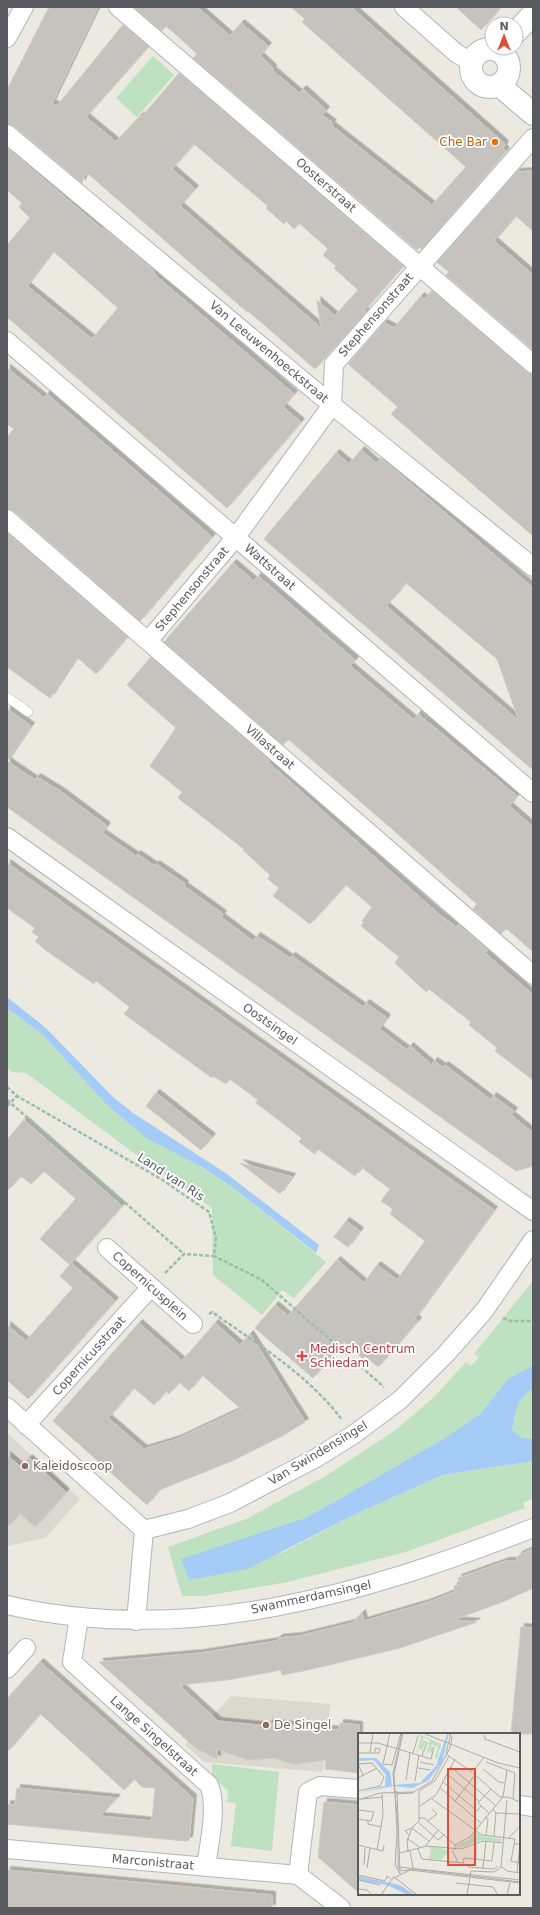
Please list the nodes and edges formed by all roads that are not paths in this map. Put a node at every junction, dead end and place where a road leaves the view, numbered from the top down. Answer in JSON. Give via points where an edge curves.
{"nodes":[{"id":1,"x":24,"y":7,"type":"edge"},
{"id":2,"x":118,"y":7,"type":"edge"},
{"id":3,"x":404,"y":7,"type":"edge"},
{"id":4,"x":533,"y":14,"type":"edge"},
{"id":5,"x":524,"y":24,"type":"edge"},
{"id":6,"x":9,"y":28,"type":"edge"},
{"id":7,"x":484,"y":50,"type":"edge"},
{"id":8,"x":504,"y":56,"type":"edge"},
{"id":9,"x":471,"y":62,"type":"junction"},
{"id":10,"x":501,"y":83,"type":"junction"},
{"id":11,"x":533,"y":114,"type":"edge"},
{"id":12,"x":7,"y":134,"type":"edge"},
{"id":13,"x":533,"y":138,"type":"edge"},
{"id":14,"x":420,"y":266,"type":"junction"},
{"id":15,"x":7,"y":341,"type":"edge"},
{"id":16,"x":533,"y":364,"type":"edge"},
{"id":17,"x":332,"y":405,"type":"junction"},
{"id":18,"x":7,"y":519,"type":"edge"},
{"id":19,"x":236,"y":537,"type":"junction"},
{"id":20,"x":533,"y":567,"type":"edge"},
{"id":21,"x":148,"y":641,"type":"junction"},
{"id":22,"x":7,"y":697,"type":"edge"},
{"id":23,"x":28,"y":712,"type":"dead end"},
{"id":24,"x":533,"y":793,"type":"edge"},
{"id":25,"x":7,"y":837,"type":"edge"},
{"id":26,"x":533,"y":975,"type":"edge"},
{"id":27,"x":533,"y":1211,"type":"edge"},
{"id":28,"x":533,"y":1240,"type":"edge"},
{"id":29,"x":107,"y":1248,"type":"dead end"},
{"id":30,"x":151,"y":1287,"type":"junction"},
{"id":31,"x":193,"y":1324,"type":"road end"},
{"id":32,"x":7,"y":1407,"type":"edge"},
{"id":33,"x":26,"y":1425,"type":"junction"},
{"id":34,"x":533,"y":1528,"type":"edge"},
{"id":35,"x":144,"y":1530,"type":"junction"},
{"id":36,"x":7,"y":1604,"type":"edge"},
{"id":37,"x":79,"y":1617,"type":"junction"},
{"id":38,"x":136,"y":1621,"type":"junction"},
{"id":39,"x":26,"y":1648,"type":"dead end"},
{"id":40,"x":7,"y":1668,"type":"edge"},
{"id":41,"x":358,"y":1789,"type":"edge"},
{"id":42,"x":520,"y":1805,"type":"edge"},
{"id":43,"x":533,"y":1807,"type":"edge"},
{"id":44,"x":7,"y":1849,"type":"edge"},
{"id":45,"x":206,"y":1867,"type":"junction"},
{"id":46,"x":298,"y":1875,"type":"junction"},
{"id":47,"x":341,"y":1908,"type":"edge"}],
"edges":[{"from":1,"to":6,"type":"street"},
{"from":2,"to":14,"type":"street","name":"Oosterstraat"},
{"from":3,"to":9,"type":"street","via":[[456,53]]},
{"from":4,"to":5,"type":"street"},
{"from":7,"to":9,"type":"street"},
{"from":8,"to":10,"type":"street","via":[[509,67]]},
{"from":9,"to":10,"type":"street","via":[[472,75],[476,81],[488,87]]},
{"from":10,"to":11,"type":"street","via":[[506,91]]},
{"from":12,"to":17,"type":"street","name":"Van Leeuwenhoeckstraat"},
{"from":13,"to":14,"type":"street","name":"Stephensonstraat"},
{"from":14,"to":16,"type":"street","name":"Oosterstraat"},
{"from":14,"to":17,"type":"street","name":"Stephensonstraat","via":[[334,364]]},
{"from":15,"to":19,"type":"street","name":"Wattstraat"},
{"from":17,"to":19,"type":"street","name":"Stephensonstraat"},
{"from":17,"to":20,"type":"street","name":"Van Leeuwenhoeckstraat"},
{"from":18,"to":21,"type":"street","name":"Villastraat"},
{"from":19,"to":21,"type":"street","name":"Stephensonstraat"},
{"from":19,"to":24,"type":"street","name":"Wattstraat"},
{"from":21,"to":26,"type":"street","name":"Villastraat"},
{"from":22,"to":23,"type":"lane"},
{"from":25,"to":27,"type":"street","name":"Oostsingel"},
{"from":28,"to":35,"type":"street","name":"Van Swindensingel","via":[[484,1311],[400,1400],[353,1435],[316,1458],[230,1503],[188,1519]]},
{"from":29,"to":30,"type":"street","name":"Copernicusplein"},
{"from":30,"to":31,"type":"street","name":"Copernicusplein"},
{"from":30,"to":33,"type":"street","name":"Copernicusstraat"},
{"from":32,"to":33,"type":"street"},
{"from":33,"to":35,"type":"street"},
{"from":34,"to":38,"type":"street","name":"Swammerdamsingel","via":[[455,1559],[356,1590],[258,1610]]},
{"from":35,"to":38,"type":"street"},
{"from":36,"to":37,"type":"street","name":"Swammerdamsingel","via":[[39,1612]]},
{"from":37,"to":38,"type":"street","name":"Swammerdamsingel"},
{"from":37,"to":45,"type":"street","name":"Lange Singelstraat","via":[[72,1662],[209,1785],[213,1803]]},
{"from":39,"to":40,"type":"street"},
{"from":41,"to":46,"type":"street","via":[[320,1786],[308,1792]]},
{"from":42,"to":43,"type":"street"},
{"from":44,"to":45,"type":"street","name":"Marconistraat"},
{"from":45,"to":46,"type":"street","name":"Marconistraat"},
{"from":46,"to":47,"type":"street"}]}
